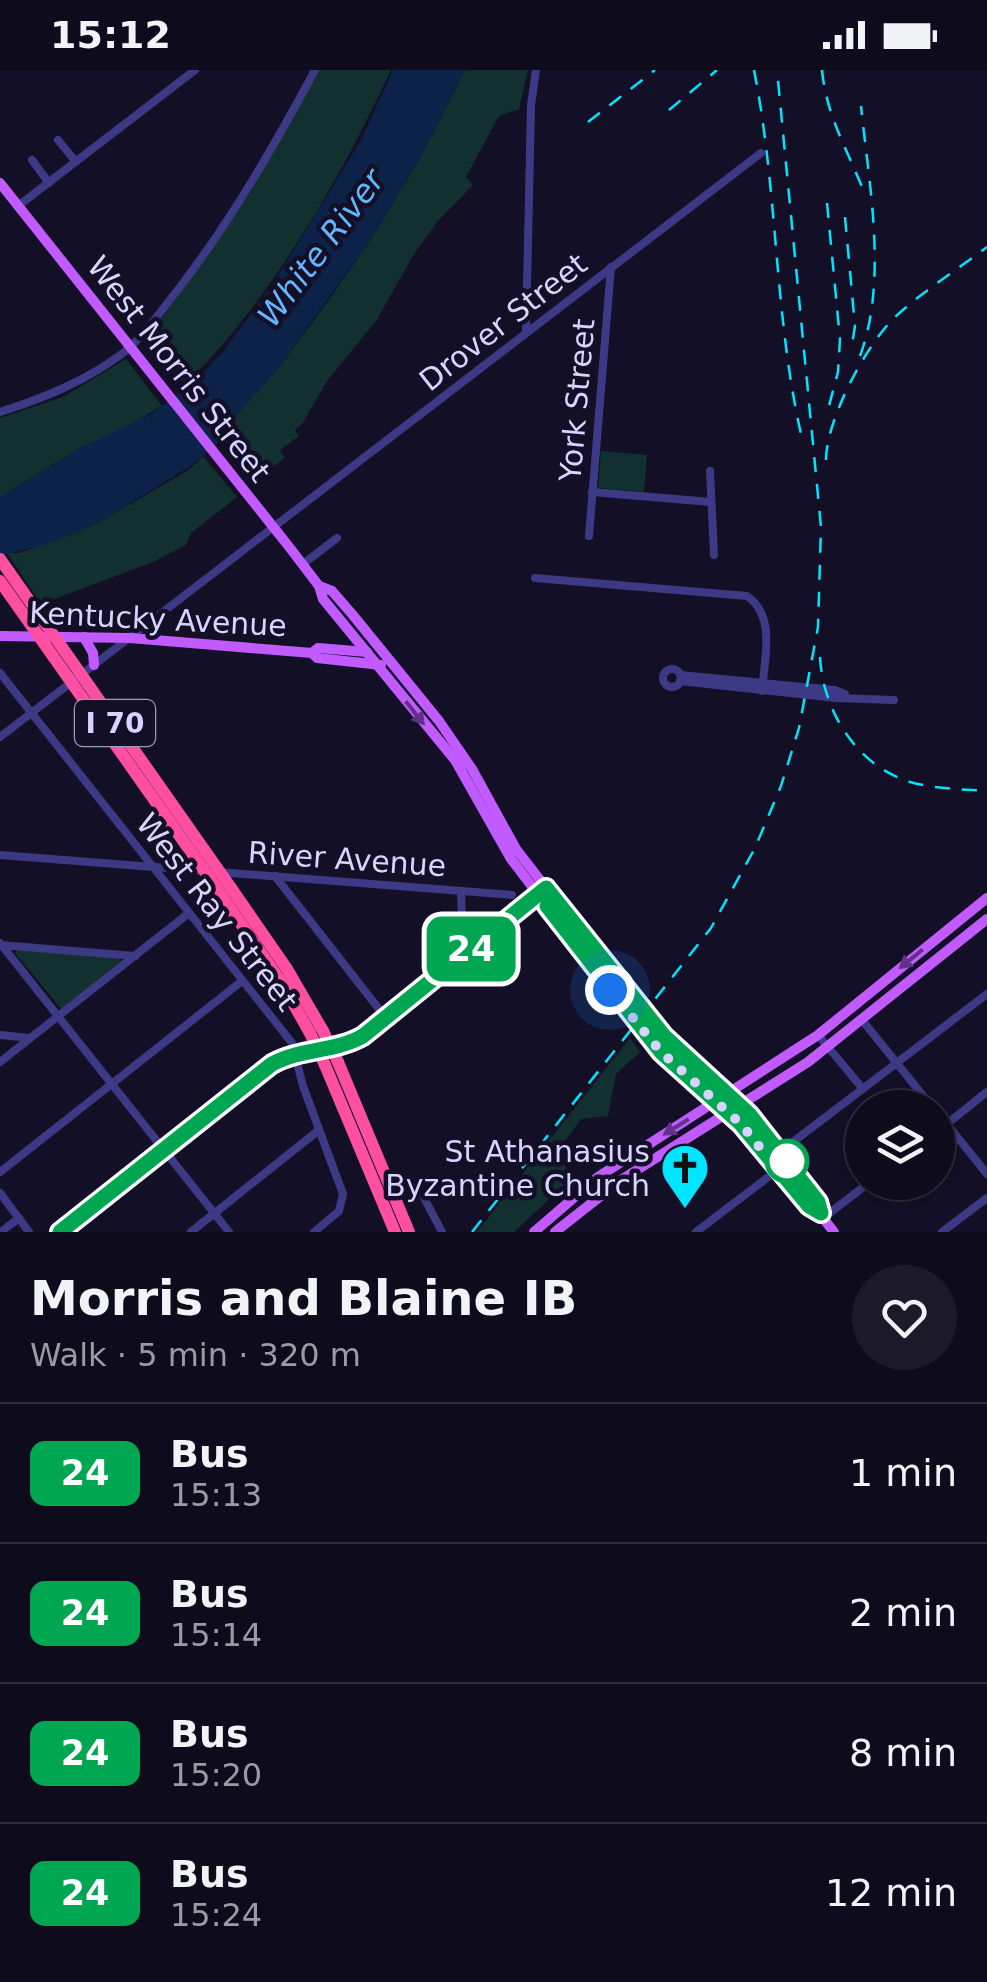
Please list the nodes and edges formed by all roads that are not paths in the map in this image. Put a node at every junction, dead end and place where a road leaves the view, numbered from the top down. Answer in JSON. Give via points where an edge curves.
{"nodes":[{"id":1,"x":196,"y":70,"type":"edge"},
{"id":2,"x":315,"y":70,"type":"edge"},
{"id":3,"x":536,"y":70,"type":"edge"},
{"id":4,"x":58,"y":140,"type":"dead end"},
{"id":5,"x":761,"y":152,"type":"dead end"},
{"id":6,"x":32,"y":160,"type":"dead end"},
{"id":7,"x":76,"y":162,"type":"junction"},
{"id":8,"x":0,"y":183,"type":"edge"},
{"id":9,"x":49,"y":183,"type":"junction"},
{"id":10,"x":18,"y":206,"type":"junction"},
{"id":11,"x":610,"y":267,"type":"junction"},
{"id":12,"x":606,"y":328,"type":"junction"},
{"id":13,"x":526,"y":333,"type":"junction"},
{"id":14,"x":593,"y":339,"type":"dead end"},
{"id":15,"x":132,"y":350,"type":"junction"},
{"id":16,"x":0,"y":412,"type":"edge"},
{"id":17,"x":710,"y":472,"type":"dead end"},
{"id":18,"x":592,"y":492,"type":"junction"},
{"id":19,"x":711,"y":502,"type":"junction"},
{"id":20,"x":273,"y":527,"type":"junction"},
{"id":21,"x":589,"y":536,"type":"dead end"},
{"id":22,"x":338,"y":538,"type":"dead end"},
{"id":23,"x":714,"y":554,"type":"dead end"},
{"id":24,"x":0,"y":559,"type":"edge"},
{"id":25,"x":302,"y":564,"type":"junction"},
{"id":26,"x":535,"y":578,"type":"dead end"},
{"id":27,"x":0,"y":580,"type":"edge"},
{"id":28,"x":319,"y":586,"type":"junction"},
{"id":29,"x":352,"y":633,"type":"junction"},
{"id":30,"x":0,"y":636,"type":"edge"},
{"id":31,"x":84,"y":637,"type":"junction"},
{"id":32,"x":130,"y":638,"type":"junction"},
{"id":33,"x":344,"y":650,"type":"junction"},
{"id":34,"x":368,"y":652,"type":"junction"},
{"id":35,"x":312,"y":653,"type":"junction"},
{"id":36,"x":386,"y":654,"type":"junction"},
{"id":37,"x":377,"y":664,"type":"junction"},
{"id":38,"x":94,"y":665,"type":"junction"},
{"id":39,"x":396,"y":668,"type":"junction"},
{"id":40,"x":0,"y":674,"type":"edge"},
{"id":41,"x":680,"y":678,"type":"dead end"},
{"id":42,"x":762,"y":688,"type":"junction"},
{"id":43,"x":894,"y":700,"type":"dead end"},
{"id":44,"x":31,"y":713,"type":"junction"},
{"id":45,"x":0,"y":737,"type":"edge"},
{"id":46,"x":444,"y":747,"type":"junction"},
{"id":47,"x":483,"y":788,"type":"junction"},
{"id":48,"x":478,"y":803,"type":"junction"},
{"id":49,"x":510,"y":839,"type":"junction"},
{"id":50,"x":0,"y":855,"type":"edge"},
{"id":51,"x":152,"y":867,"type":"junction"},
{"id":52,"x":275,"y":876,"type":"junction"},
{"id":53,"x":462,"y":891,"type":"junction"},
{"id":54,"x":542,"y":891,"type":"junction"},
{"id":55,"x":512,"y":895,"type":"dead end"},
{"id":56,"x":987,"y":898,"type":"edge"},
{"id":57,"x":974,"y":909,"type":"junction"},
{"id":58,"x":188,"y":913,"type":"junction"},
{"id":59,"x":986,"y":922,"type":"edge"},
{"id":60,"x":478,"y":943,"type":"junction"},
{"id":61,"x":1,"y":945,"type":"edge"},
{"id":62,"x":134,"y":956,"type":"junction"},
{"id":63,"x":242,"y":980,"type":"junction"},
{"id":64,"x":987,"y":994,"type":"edge"},
{"id":65,"x":58,"y":1016,"type":"junction"},
{"id":66,"x":386,"y":1018,"type":"junction"},
{"id":67,"x":862,"y":1020,"type":"junction"},
{"id":68,"x":316,"y":1032,"type":"junction"},
{"id":69,"x":818,"y":1034,"type":"junction"},
{"id":70,"x":0,"y":1035,"type":"edge"},
{"id":71,"x":31,"y":1038,"type":"junction"},
{"id":72,"x":827,"y":1048,"type":"junction"},
{"id":73,"x":295,"y":1054,"type":"junction"},
{"id":74,"x":0,"y":1062,"type":"edge"},
{"id":75,"x":897,"y":1063,"type":"junction"},
{"id":76,"x":332,"y":1064,"type":"junction"},
{"id":77,"x":112,"y":1084,"type":"junction"},
{"id":78,"x":863,"y":1089,"type":"junction"},
{"id":79,"x":919,"y":1090,"type":"edge"},
{"id":80,"x":987,"y":1092,"type":"edge"},
{"id":81,"x":728,"y":1094,"type":"junction"},
{"id":82,"x":716,"y":1102,"type":"junction"},
{"id":83,"x":741,"y":1106,"type":"junction"},
{"id":84,"x":729,"y":1113,"type":"junction"},
{"id":85,"x":955,"y":1117,"type":"edge"},
{"id":86,"x":319,"y":1130,"type":"junction"},
{"id":87,"x":955,"y":1135,"type":"edge"},
{"id":88,"x":164,"y":1150,"type":"junction"},
{"id":89,"x":779,"y":1161,"type":"junction"},
{"id":90,"x":0,"y":1172,"type":"edge"},
{"id":91,"x":987,"y":1174,"type":"edge"},
{"id":92,"x":420,"y":1190,"type":"dead end"},
{"id":93,"x":0,"y":1193,"type":"edge"},
{"id":94,"x":987,"y":1198,"type":"edge"},
{"id":95,"x":845,"y":1200,"type":"edge"},
{"id":96,"x":214,"y":1213,"type":"junction"},
{"id":97,"x":822,"y":1216,"type":"junction"},
{"id":98,"x":19,"y":1218,"type":"junction"},
{"id":99,"x":1,"y":1232,"type":"edge"},
{"id":100,"x":29,"y":1232,"type":"edge"},
{"id":101,"x":60,"y":1232,"type":"edge"},
{"id":102,"x":190,"y":1232,"type":"edge"},
{"id":103,"x":229,"y":1232,"type":"edge"},
{"id":104,"x":314,"y":1232,"type":"edge"},
{"id":105,"x":395,"y":1232,"type":"edge"},
{"id":106,"x":409,"y":1232,"type":"edge"},
{"id":107,"x":442,"y":1232,"type":"edge"},
{"id":108,"x":534,"y":1232,"type":"edge"},
{"id":109,"x":555,"y":1232,"type":"edge"},
{"id":110,"x":696,"y":1232,"type":"edge"},
{"id":111,"x":834,"y":1232,"type":"edge"},
{"id":112,"x":942,"y":1232,"type":"edge"}],
"edges":[{"from":1,"to":7,"type":"street"},
{"from":2,"to":15,"type":"street","via":[[259,170]]},
{"from":3,"to":13,"type":"street"},
{"from":4,"to":7,"type":"street"},
{"from":5,"to":11,"type":"street","name":"Drover Street"},
{"from":6,"to":9,"type":"street"},
{"from":7,"to":9,"type":"street"},
{"from":8,"to":10,"type":"main road","name":"West Morris Street"},
{"from":9,"to":10,"type":"street"},
{"from":10,"to":15,"type":"main road","name":"West Morris Street"},
{"from":11,"to":12,"type":"street","name":"York Street"},
{"from":11,"to":13,"type":"street","name":"Drover Street"},
{"from":12,"to":14,"type":"street"},
{"from":12,"to":18,"type":"street","name":"York Street"},
{"from":13,"to":20,"type":"street","name":"Drover Street"},
{"from":15,"to":16,"type":"street","via":[[72,386]]},
{"from":15,"to":20,"type":"main road","name":"West Morris Street"},
{"from":17,"to":19,"type":"street"},
{"from":18,"to":19,"type":"street"},
{"from":18,"to":21,"type":"street","name":"York Street"},
{"from":19,"to":23,"type":"street"},
{"from":20,"to":25,"type":"main road","name":"West Morris Street"},
{"from":20,"to":32,"type":"street","name":"Drover Street"},
{"from":22,"to":25,"type":"street"},
{"from":24,"to":68,"type":"highway","number":"I 70","bridge":true,"via":[[287,969]]},
{"from":25,"to":28,"type":"main road","name":"West Morris Street"},
{"from":26,"to":42,"type":"street","via":[[740,594],[763,613]]},
{"from":27,"to":68,"type":"highway","number":"I 70","bridge":true},
{"from":28,"to":29,"type":"main road","name":"West Morris Street"},
{"from":28,"to":36,"type":"main road","name":"West Morris Street","via":[[332,591]]},
{"from":29,"to":33,"type":"main road"},
{"from":29,"to":34,"type":"main road","name":"West Morris Street"},
{"from":30,"to":31,"type":"main road","name":"Kentucky Avenue"},
{"from":31,"to":32,"type":"main road","name":"Kentucky Avenue"},
{"from":31,"to":38,"type":"main road"},
{"from":32,"to":35,"type":"main road","name":"Kentucky Avenue"},
{"from":32,"to":38,"type":"street","name":"Drover Street"},
{"from":33,"to":34,"type":"main road","name":"Kentucky Avenue"},
{"from":33,"to":35,"type":"main road","name":"Kentucky Avenue"},
{"from":34,"to":36,"type":"main road","name":"Kentucky Avenue"},
{"from":34,"to":37,"type":"main road","name":"West Morris Street"},
{"from":35,"to":37,"type":"main road","name":"Kentucky Avenue"},
{"from":36,"to":39,"type":"main road","name":"West Morris Street"},
{"from":37,"to":39,"type":"main road","name":"Kentucky Avenue"},
{"from":37,"to":46,"type":"main road","name":"West Morris Street","one_way":true},
{"from":38,"to":44,"type":"street","name":"Drover Street"},
{"from":39,"to":47,"type":"main road","name":"West Morris Street"},
{"from":40,"to":44,"type":"street","name":"West Ray Street"},
{"from":41,"to":42,"type":"street"},
{"from":42,"to":43,"type":"street"},
{"from":44,"to":45,"type":"street","name":"Drover Street"},
{"from":44,"to":51,"type":"street","name":"West Ray Street"},
{"from":46,"to":47,"type":"main road"},
{"from":46,"to":48,"type":"main road","name":"West Morris Street"},
{"from":47,"to":49,"type":"main road","name":"West Morris Street"},
{"from":48,"to":49,"type":"main road"},
{"from":48,"to":54,"type":"main road","name":"West Morris Street"},
{"from":49,"to":54,"type":"main road","name":"West Morris Street"},
{"from":50,"to":51,"type":"street","name":"River Avenue"},
{"from":51,"to":52,"type":"street","name":"River Avenue"},
{"from":51,"to":58,"type":"street","name":"West Ray Street"},
{"from":52,"to":53,"type":"street","name":"River Avenue"},
{"from":52,"to":66,"type":"street"},
{"from":53,"to":55,"type":"street","name":"River Avenue"},
{"from":53,"to":60,"type":"street","via":[[462,921]]},
{"from":54,"to":60,"type":"street"},
{"from":54,"to":81,"type":"main road","name":"West Morris Street","via":[[671,1044]]},
{"from":54,"to":82,"type":"main road","name":"West Morris Street","via":[[654,1045]]},
{"from":56,"to":57,"type":"main road"},
{"from":57,"to":59,"type":"street"},
{"from":57,"to":69,"type":"main road","one_way":true},
{"from":58,"to":62,"type":"street"},
{"from":58,"to":63,"type":"street","name":"West Ray Street"},
{"from":59,"to":67,"type":"main road"},
{"from":60,"to":66,"type":"street"},
{"from":61,"to":62,"type":"street"},
{"from":61,"to":65,"type":"street"},
{"from":62,"to":65,"type":"street"},
{"from":63,"to":73,"type":"street","name":"West Ray Street"},
{"from":63,"to":77,"type":"street"},
{"from":64,"to":75,"type":"street"},
{"from":65,"to":71,"type":"street"},
{"from":65,"to":77,"type":"street"},
{"from":66,"to":73,"type":"street","via":[[348,1043]]},
{"from":67,"to":72,"type":"main road"},
{"from":67,"to":75,"type":"street"},
{"from":68,"to":76,"type":"highway","number":"I 70","bridge":true},
{"from":69,"to":72,"type":"street"},
{"from":69,"to":81,"type":"main road"},
{"from":70,"to":71,"type":"street"},
{"from":71,"to":74,"type":"street"},
{"from":72,"to":78,"type":"street"},
{"from":72,"to":83,"type":"main road"},
{"from":73,"to":86,"type":"street","name":"West Ray Street"},
{"from":73,"to":88,"type":"street","via":[[270,1065]]},
{"from":75,"to":78,"type":"street"},
{"from":75,"to":79,"type":"street"},
{"from":76,"to":105,"type":"highway","number":"I 70"},
{"from":76,"to":106,"type":"highway","number":"I 70"},
{"from":77,"to":88,"type":"street"},
{"from":77,"to":90,"type":"street"},
{"from":78,"to":89,"type":"street"},
{"from":80,"to":85,"type":"street"},
{"from":81,"to":82,"type":"main road"},
{"from":81,"to":83,"type":"main road","name":"West Morris Street"},
{"from":82,"to":84,"type":"main road","name":"West Morris Street"},
{"from":82,"to":108,"type":"main road","one_way":true,"via":[[590,1182]]},
{"from":83,"to":84,"type":"main road"},
{"from":83,"to":89,"type":"main road","name":"West Morris Street"},
{"from":84,"to":89,"type":"main road","name":"West Morris Street"},
{"from":84,"to":109,"type":"main road","via":[[610,1188]]},
{"from":86,"to":96,"type":"street"},
{"from":86,"to":104,"type":"street","name":"West Ray Street","via":[[342,1206]]},
{"from":87,"to":91,"type":"street"},
{"from":88,"to":96,"type":"street"},
{"from":88,"to":101,"type":"street"},
{"from":89,"to":97,"type":"main road","name":"West Morris Street"},
{"from":89,"to":110,"type":"street"},
{"from":92,"to":107,"type":"street"},
{"from":93,"to":98,"type":"street"},
{"from":94,"to":112,"type":"street"},
{"from":95,"to":97,"type":"street"},
{"from":96,"to":102,"type":"street"},
{"from":96,"to":103,"type":"street"},
{"from":97,"to":111,"type":"main road","name":"West Morris Street"},
{"from":98,"to":99,"type":"street"},
{"from":98,"to":100,"type":"street"}]}
